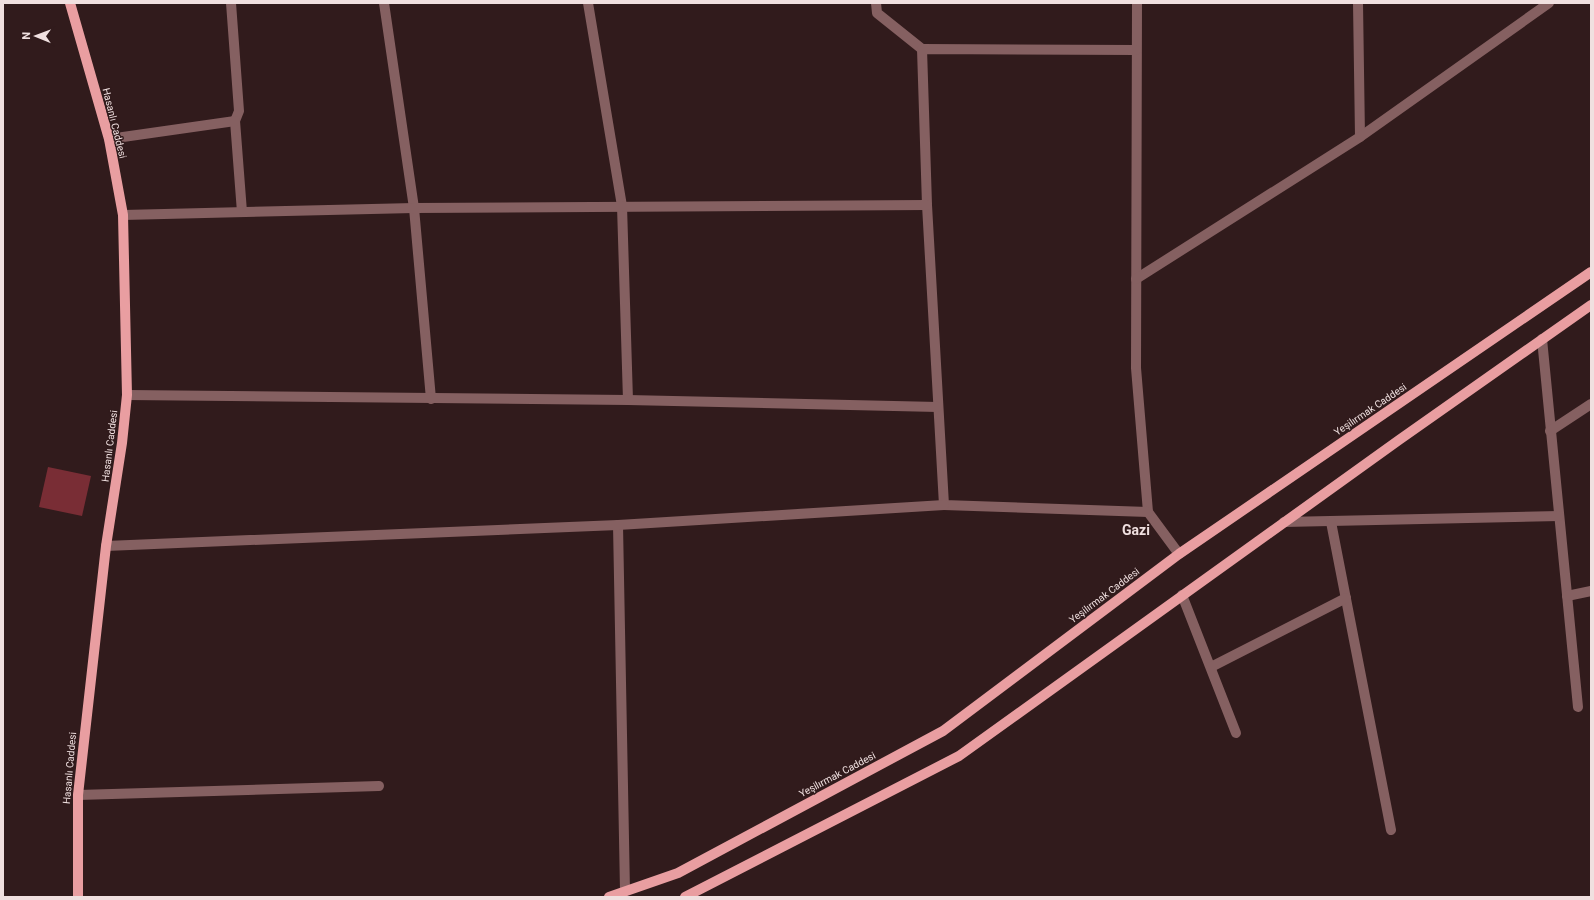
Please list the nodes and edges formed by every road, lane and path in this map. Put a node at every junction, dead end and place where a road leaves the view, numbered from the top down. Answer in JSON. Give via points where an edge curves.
{"nodes":[{"id":1,"x":70,"y":3,"type":"edge"},
{"id":2,"x":231,"y":3,"type":"edge"},
{"id":3,"x":384,"y":3,"type":"edge"},
{"id":4,"x":588,"y":3,"type":"edge"},
{"id":5,"x":876,"y":3,"type":"edge"},
{"id":6,"x":1137,"y":3,"type":"edge"},
{"id":7,"x":1358,"y":3,"type":"edge"},
{"id":8,"x":1549,"y":3,"type":"edge"},
{"id":9,"x":922,"y":49,"type":"junction"},
{"id":10,"x":1136,"y":50,"type":"junction"},
{"id":11,"x":235,"y":121,"type":"junction"},
{"id":12,"x":1360,"y":137,"type":"junction"},
{"id":13,"x":108,"y":139,"type":"junction"},
{"id":14,"x":927,"y":205,"type":"junction"},
{"id":15,"x":622,"y":206,"type":"junction"},
{"id":16,"x":414,"y":208,"type":"junction"},
{"id":17,"x":242,"y":212,"type":"junction"},
{"id":18,"x":123,"y":215,"type":"junction"},
{"id":19,"x":1591,"y":272,"type":"edge"},
{"id":20,"x":1136,"y":279,"type":"junction"},
{"id":21,"x":1591,"y":305,"type":"edge"},
{"id":22,"x":1542,"y":340,"type":"junction"},
{"id":23,"x":127,"y":395,"type":"junction"},
{"id":24,"x":431,"y":399,"type":"junction"},
{"id":25,"x":628,"y":400,"type":"junction"},
{"id":26,"x":1591,"y":404,"type":"edge"},
{"id":27,"x":938,"y":407,"type":"junction"},
{"id":28,"x":1550,"y":431,"type":"junction"},
{"id":29,"x":944,"y":505,"type":"junction"},
{"id":30,"x":1148,"y":512,"type":"junction"},
{"id":31,"x":1559,"y":516,"type":"junction"},
{"id":32,"x":1284,"y":522,"type":"junction"},
{"id":33,"x":1331,"y":522,"type":"junction"},
{"id":34,"x":618,"y":525,"type":"junction"},
{"id":35,"x":106,"y":546,"type":"junction"},
{"id":36,"x":1179,"y":554,"type":"junction"},
{"id":37,"x":1591,"y":591,"type":"edge"},
{"id":38,"x":1182,"y":595,"type":"junction"},
{"id":39,"x":1567,"y":596,"type":"junction"},
{"id":40,"x":1346,"y":598,"type":"junction"},
{"id":41,"x":1210,"y":667,"type":"junction"},
{"id":42,"x":1578,"y":707,"type":"dead end"},
{"id":43,"x":1236,"y":733,"type":"dead end"},
{"id":44,"x":379,"y":786,"type":"dead end"},
{"id":45,"x":78,"y":795,"type":"junction"},
{"id":46,"x":1391,"y":830,"type":"dead end"},
{"id":47,"x":625,"y":891,"type":"junction"},
{"id":48,"x":78,"y":897,"type":"edge"},
{"id":49,"x":609,"y":897,"type":"edge"},
{"id":50,"x":685,"y":897,"type":"edge"}],
"edges":[{"from":1,"to":13,"type":"main road","name":"Hasanlı Caddesi"},
{"from":2,"to":11,"type":"street","via":[[239,110]]},
{"from":3,"to":16,"type":"street"},
{"from":4,"to":15,"type":"street"},
{"from":5,"to":9,"type":"street","via":[[877,13]]},
{"from":6,"to":10,"type":"street"},
{"from":7,"to":12,"type":"street"},
{"from":8,"to":12,"type":"street"},
{"from":9,"to":10,"type":"street"},
{"from":9,"to":14,"type":"street"},
{"from":10,"to":20,"type":"street"},
{"from":11,"to":13,"type":"street"},
{"from":11,"to":17,"type":"street"},
{"from":12,"to":20,"type":"street"},
{"from":13,"to":18,"type":"main road","name":"Hasanlı Caddesi"},
{"from":14,"to":15,"type":"street"},
{"from":14,"to":27,"type":"street"},
{"from":15,"to":16,"type":"street"},
{"from":15,"to":25,"type":"street"},
{"from":16,"to":17,"type":"street"},
{"from":16,"to":24,"type":"street"},
{"from":17,"to":18,"type":"street"},
{"from":18,"to":23,"type":"main road","name":"Hasanlı Caddesi"},
{"from":19,"to":36,"type":"main road","name":"Yeşilırmak Caddesi"},
{"from":20,"to":30,"type":"street","via":[[1136,368]]},
{"from":21,"to":22,"type":"main road"},
{"from":22,"to":28,"type":"street"},
{"from":22,"to":32,"type":"main road"},
{"from":23,"to":24,"type":"street"},
{"from":23,"to":35,"type":"main road","name":"Hasanlı Caddesi"},
{"from":24,"to":25,"type":"street"},
{"from":25,"to":27,"type":"street"},
{"from":26,"to":28,"type":"street"},
{"from":27,"to":29,"type":"street"},
{"from":28,"to":31,"type":"street"},
{"from":29,"to":30,"type":"street"},
{"from":29,"to":34,"type":"street"},
{"from":30,"to":36,"type":"street"},
{"from":31,"to":33,"type":"street"},
{"from":31,"to":39,"type":"street"},
{"from":32,"to":33,"type":"street"},
{"from":32,"to":38,"type":"main road"},
{"from":33,"to":40,"type":"street"},
{"from":34,"to":35,"type":"street"},
{"from":34,"to":47,"type":"street"},
{"from":35,"to":45,"type":"main road","name":"Hasanlı Caddesi"},
{"from":36,"to":47,"type":"main road","name":"Yeşilırmak Caddesi","via":[[943,731],[678,873]]},
{"from":37,"to":39,"type":"street"},
{"from":38,"to":41,"type":"street"},
{"from":38,"to":50,"type":"main road","via":[[959,756]]},
{"from":39,"to":42,"type":"street"},
{"from":40,"to":41,"type":"street"},
{"from":40,"to":46,"type":"street"},
{"from":41,"to":43,"type":"street"},
{"from":44,"to":45,"type":"street"},
{"from":45,"to":48,"type":"main road","name":"Hasanlı Caddesi"},
{"from":47,"to":49,"type":"main road","name":"Yeşilırmak Caddesi"}]}
